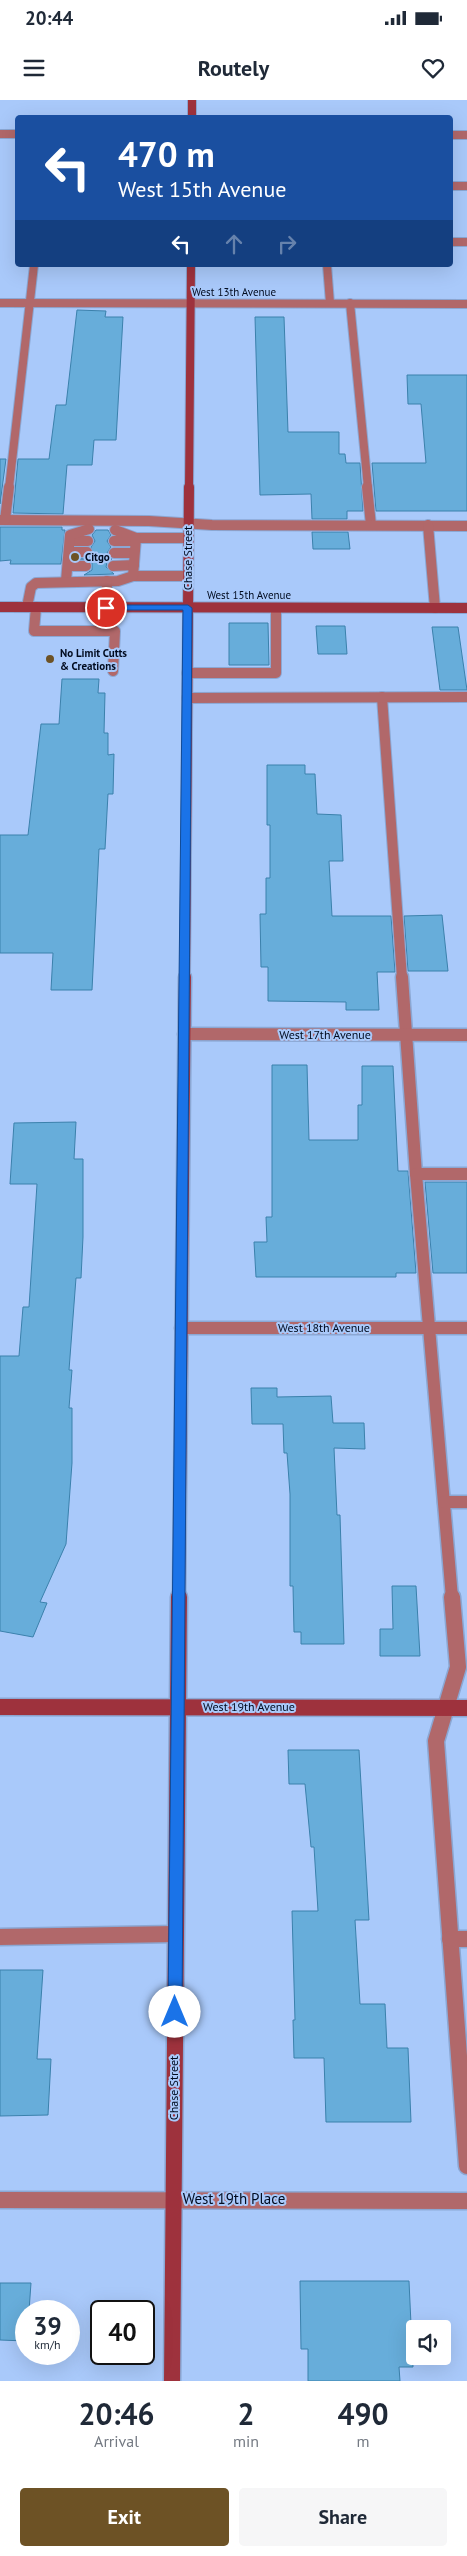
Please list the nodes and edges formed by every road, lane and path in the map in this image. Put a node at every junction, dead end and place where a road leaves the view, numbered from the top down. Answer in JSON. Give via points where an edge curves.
{"nodes":[{"id":1,"x":192,"y":100,"type":"edge"},
{"id":2,"x":192,"y":115,"type":"edge"},
{"id":3,"x":0,"y":134,"type":"edge"},
{"id":4,"x":15,"y":134,"type":"edge"},
{"id":5,"x":453,"y":135,"type":"edge"},
{"id":6,"x":467,"y":135,"type":"edge"},
{"id":7,"x":453,"y":186,"type":"edge"},
{"id":8,"x":467,"y":186,"type":"edge"},
{"id":9,"x":453,"y":242,"type":"edge"},
{"id":10,"x":467,"y":242,"type":"edge"},
{"id":11,"x":34,"y":267,"type":"edge"},
{"id":12,"x":191,"y":267,"type":"edge"},
{"id":13,"x":327,"y":267,"type":"edge"},
{"id":14,"x":0,"y":303,"type":"edge"},
{"id":15,"x":28,"y":303,"type":"junction"},
{"id":16,"x":190,"y":303,"type":"junction"},
{"id":17,"x":330,"y":303,"type":"junction"},
{"id":18,"x":350,"y":303,"type":"junction"},
{"id":19,"x":467,"y":304,"type":"edge"},
{"id":20,"x":2,"y":520,"type":"edge"},
{"id":21,"x":188,"y":524,"type":"junction"},
{"id":22,"x":371,"y":525,"type":"junction"},
{"id":23,"x":428,"y":525,"type":"junction"},
{"id":24,"x":467,"y":526,"type":"edge"},
{"id":25,"x":89,"y":529,"type":"dead end"},
{"id":26,"x":115,"y":530,"type":"dead end"},
{"id":27,"x":188,"y":538,"type":"junction"},
{"id":28,"x":136,"y":539,"type":"junction"},
{"id":29,"x":70,"y":541,"type":"junction"},
{"id":30,"x":88,"y":541,"type":"dead end"},
{"id":31,"x":114,"y":541,"type":"dead end"},
{"id":32,"x":69,"y":552,"type":"junction"},
{"id":33,"x":87,"y":552,"type":"dead end"},
{"id":34,"x":114,"y":552,"type":"dead end"},
{"id":35,"x":134,"y":552,"type":"junction"},
{"id":36,"x":134,"y":565,"type":"junction"},
{"id":37,"x":68,"y":566,"type":"junction"},
{"id":38,"x":86,"y":566,"type":"dead end"},
{"id":39,"x":113,"y":566,"type":"dead end"},
{"id":40,"x":133,"y":576,"type":"junction"},
{"id":41,"x":188,"y":576,"type":"junction"},
{"id":42,"x":66,"y":581,"type":"junction"},
{"id":43,"x":107,"y":581,"type":"junction"},
{"id":44,"x":0,"y":607,"type":"edge"},
{"id":45,"x":32,"y":608,"type":"junction"},
{"id":46,"x":106,"y":608,"type":"junction"},
{"id":47,"x":188,"y":608,"type":"junction"},
{"id":48,"x":276,"y":608,"type":"junction"},
{"id":49,"x":435,"y":608,"type":"junction"},
{"id":50,"x":467,"y":608,"type":"edge"},
{"id":51,"x":113,"y":671,"type":"dead end"},
{"id":52,"x":187,"y":673,"type":"junction"},
{"id":53,"x":382,"y":697,"type":"junction"},
{"id":54,"x":467,"y":697,"type":"edge"},
{"id":55,"x":187,"y":698,"type":"junction"},
{"id":56,"x":184,"y":1034,"type":"junction"},
{"id":57,"x":406,"y":1035,"type":"junction"},
{"id":58,"x":467,"y":1035,"type":"edge"},
{"id":59,"x":416,"y":1174,"type":"junction"},
{"id":60,"x":467,"y":1174,"type":"edge"},
{"id":61,"x":181,"y":1328,"type":"junction"},
{"id":62,"x":429,"y":1328,"type":"junction"},
{"id":63,"x":467,"y":1328,"type":"edge"},
{"id":64,"x":444,"y":1502,"type":"junction"},
{"id":65,"x":467,"y":1502,"type":"edge"},
{"id":66,"x":0,"y":1707,"type":"edge"},
{"id":67,"x":178,"y":1707,"type":"junction"},
{"id":68,"x":448,"y":1708,"type":"junction"},
{"id":69,"x":467,"y":1708,"type":"edge"},
{"id":70,"x":176,"y":1934,"type":"junction"},
{"id":71,"x":0,"y":1938,"type":"edge"},
{"id":72,"x":450,"y":1939,"type":"junction"},
{"id":73,"x":467,"y":1939,"type":"edge"},
{"id":74,"x":467,"y":2166,"type":"edge"},
{"id":75,"x":174,"y":2199,"type":"junction"},
{"id":76,"x":0,"y":2200,"type":"edge"},
{"id":77,"x":467,"y":2202,"type":"edge"},
{"id":78,"x":172,"y":2381,"type":"edge"}],
"edges":[{"from":1,"to":2,"type":"street"},
{"from":3,"to":4,"type":"street"},
{"from":5,"to":6,"type":"street"},
{"from":7,"to":8,"type":"street"},
{"from":9,"to":10,"type":"street"},
{"from":11,"to":15,"type":"street"},
{"from":12,"to":16,"type":"street","name":"Chase Street"},
{"from":13,"to":17,"type":"street"},
{"from":14,"to":15,"type":"street","name":"West 13th Avenue"},
{"from":15,"to":16,"type":"street","name":"West 13th Avenue"},
{"from":15,"to":20,"type":"street"},
{"from":16,"to":17,"type":"street","name":"West 13th Avenue"},
{"from":16,"to":21,"type":"street","name":"Chase Street"},
{"from":17,"to":18,"type":"street","name":"West 13th Avenue"},
{"from":18,"to":19,"type":"street","name":"West 13th Avenue"},
{"from":18,"to":22,"type":"street"},
{"from":20,"to":21,"type":"street"},
{"from":21,"to":22,"type":"street"},
{"from":21,"to":27,"type":"street","name":"Chase Street"},
{"from":22,"to":23,"type":"street"},
{"from":23,"to":24,"type":"street"},
{"from":23,"to":49,"type":"street"},
{"from":25,"to":29,"type":"street","via":[[70,535]]},
{"from":26,"to":28,"type":"street"},
{"from":27,"to":28,"type":"street"},
{"from":27,"to":41,"type":"street","name":"Chase Street"},
{"from":28,"to":31,"type":"street"},
{"from":28,"to":35,"type":"street"},
{"from":29,"to":30,"type":"street"},
{"from":29,"to":32,"type":"street"},
{"from":32,"to":33,"type":"street"},
{"from":32,"to":37,"type":"street"},
{"from":34,"to":35,"type":"street"},
{"from":35,"to":36,"type":"street"},
{"from":36,"to":39,"type":"street"},
{"from":36,"to":40,"type":"street"},
{"from":37,"to":38,"type":"street"},
{"from":37,"to":42,"type":"street"},
{"from":40,"to":41,"type":"street"},
{"from":40,"to":43,"type":"street"},
{"from":41,"to":47,"type":"street","name":"Chase Street"},
{"from":42,"to":43,"type":"street"},
{"from":42,"to":45,"type":"street","via":[[36,583],[31,587]]},
{"from":43,"to":46,"type":"street"},
{"from":44,"to":45,"type":"street","name":"West 15th Avenue"},
{"from":45,"to":46,"type":"street","name":"West 15th Avenue"},
{"from":45,"to":51,"type":"street","via":[[34,631],[115,631]]},
{"from":46,"to":47,"type":"street","name":"West 15th Avenue"},
{"from":47,"to":48,"type":"street","name":"West 15th Avenue"},
{"from":47,"to":52,"type":"street","name":"Chase Street"},
{"from":48,"to":49,"type":"street","name":"West 15th Avenue"},
{"from":48,"to":52,"type":"street","via":[[276,673]]},
{"from":49,"to":50,"type":"street","name":"West 15th Avenue"},
{"from":52,"to":55,"type":"street","name":"Chase Street"},
{"from":53,"to":54,"type":"street"},
{"from":53,"to":55,"type":"street"},
{"from":53,"to":57,"type":"street"},
{"from":55,"to":56,"type":"street","name":"Chase Street"},
{"from":56,"to":57,"type":"street","name":"West 17th Avenue"},
{"from":56,"to":61,"type":"street","name":"Chase Street"},
{"from":57,"to":58,"type":"street","name":"West 17th Avenue"},
{"from":57,"to":59,"type":"street"},
{"from":59,"to":60,"type":"street"},
{"from":59,"to":62,"type":"street"},
{"from":61,"to":62,"type":"street","name":"West 18th Avenue"},
{"from":61,"to":67,"type":"street","name":"Chase Street"},
{"from":62,"to":63,"type":"street","name":"West 18th Avenue"},
{"from":62,"to":64,"type":"street"},
{"from":64,"to":65,"type":"street"},
{"from":64,"to":68,"type":"street","via":[[458,1667]]},
{"from":66,"to":67,"type":"street","name":"West 19th Avenue"},
{"from":67,"to":68,"type":"street","name":"West 19th Avenue"},
{"from":67,"to":70,"type":"street","name":"Chase Street"},
{"from":68,"to":69,"type":"street","name":"West 19th Avenue"},
{"from":68,"to":72,"type":"street","via":[[436,1741]]},
{"from":70,"to":71,"type":"street"},
{"from":70,"to":75,"type":"street","name":"Chase Street"},
{"from":72,"to":73,"type":"street"},
{"from":72,"to":74,"type":"street"},
{"from":75,"to":76,"type":"street","name":"West 19th Place"},
{"from":75,"to":77,"type":"street","name":"West 19th Place"},
{"from":75,"to":78,"type":"street","name":"Chase Street"}]}
